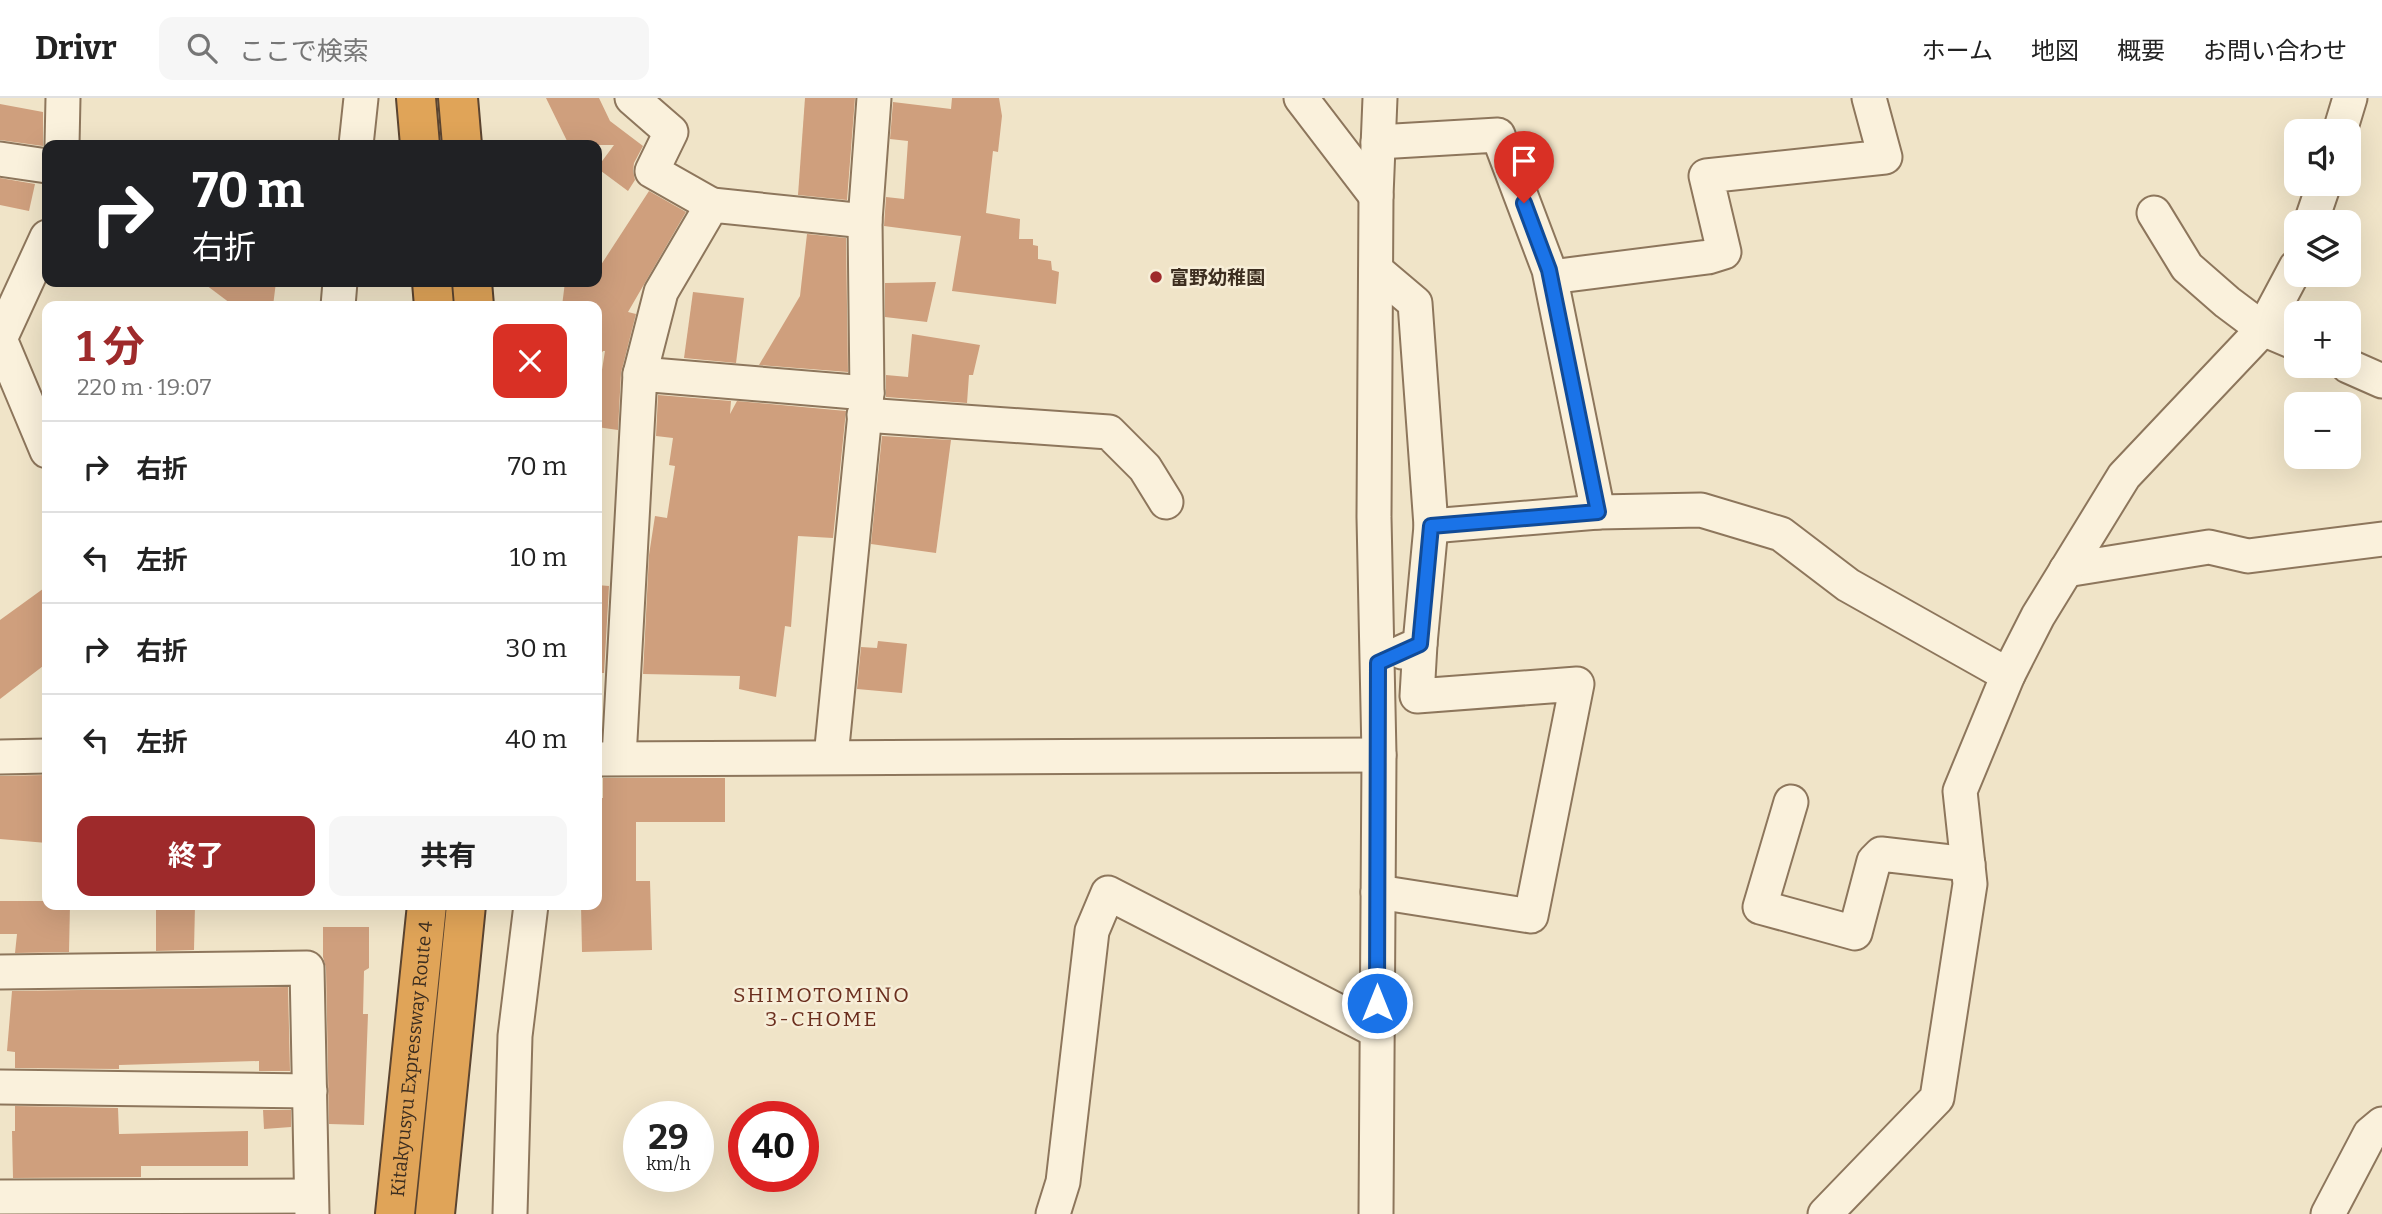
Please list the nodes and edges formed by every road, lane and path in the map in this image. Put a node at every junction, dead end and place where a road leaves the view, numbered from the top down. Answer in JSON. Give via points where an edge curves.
{"nodes":[{"id":1,"x":63,"y":98,"type":"edge"},
{"id":2,"x":361,"y":98,"type":"edge"},
{"id":3,"x":416,"y":98,"type":"edge"},
{"id":4,"x":458,"y":98,"type":"edge"},
{"id":5,"x":632,"y":98,"type":"edge"},
{"id":6,"x":874,"y":98,"type":"edge"},
{"id":7,"x":1301,"y":98,"type":"edge"},
{"id":8,"x":1380,"y":98,"type":"edge"},
{"id":9,"x":1869,"y":98,"type":"edge"},
{"id":10,"x":2350,"y":98,"type":"edge"},
{"id":11,"x":2344,"y":119,"type":"edge"},
{"id":12,"x":62,"y":140,"type":"edge"},
{"id":13,"x":357,"y":140,"type":"edge"},
{"id":14,"x":420,"y":140,"type":"edge"},
{"id":15,"x":462,"y":140,"type":"edge"},
{"id":16,"x":1378,"y":142,"type":"junction"},
{"id":17,"x":0,"y":159,"type":"edge"},
{"id":18,"x":42,"y":165,"type":"edge"},
{"id":19,"x":1376,"y":196,"type":"junction"},
{"id":20,"x":712,"y":205,"type":"junction"},
{"id":21,"x":2154,"y":213,"type":"dead end"},
{"id":22,"x":865,"y":221,"type":"junction"},
{"id":23,"x":42,"y":248,"type":"edge"},
{"id":24,"x":1376,"y":270,"type":"junction"},
{"id":25,"x":1550,"y":277,"type":"junction"},
{"id":26,"x":2285,"y":287,"type":"edge"},
{"id":27,"x":2263,"y":329,"type":"junction"},
{"id":28,"x":2284,"y":338,"type":"edge"},
{"id":29,"x":2361,"y":372,"type":"edge"},
{"id":30,"x":640,"y":374,"type":"junction"},
{"id":31,"x":2382,"y":381,"type":"edge"},
{"id":32,"x":865,"y":404,"type":"junction"},
{"id":33,"x":42,"y":439,"type":"edge"},
{"id":34,"x":1166,"y":502,"type":"dead end"},
{"id":35,"x":1598,"y":512,"type":"junction"},
{"id":36,"x":1431,"y":526,"type":"junction"},
{"id":37,"x":2382,"y":539,"type":"edge"},
{"id":38,"x":2066,"y":570,"type":"junction"},
{"id":39,"x":1420,"y":644,"type":"junction"},
{"id":40,"x":1378,"y":663,"type":"junction"},
{"id":41,"x":2008,"y":675,"type":"junction"},
{"id":42,"x":1379,"y":755,"type":"junction"},
{"id":43,"x":0,"y":757,"type":"edge"},
{"id":44,"x":42,"y":757,"type":"edge"},
{"id":45,"x":831,"y":757,"type":"junction"},
{"id":46,"x":608,"y":758,"type":"edge"},
{"id":47,"x":1791,"y":802,"type":"dead end"},
{"id":48,"x":1968,"y":864,"type":"junction"},
{"id":49,"x":1378,"y":892,"type":"junction"},
{"id":50,"x":426,"y":910,"type":"edge"},
{"id":51,"x":465,"y":910,"type":"edge"},
{"id":52,"x":530,"y":910,"type":"edge"},
{"id":53,"x":0,"y":972,"type":"edge"},
{"id":54,"x":1377,"y":1031,"type":"junction"},
{"id":55,"x":0,"y":1087,"type":"edge"},
{"id":56,"x":310,"y":1091,"type":"junction"},
{"id":57,"x":2382,"y":1124,"type":"edge"},
{"id":58,"x":0,"y":1197,"type":"edge"},
{"id":59,"x":312,"y":1205,"type":"edge"},
{"id":60,"x":395,"y":1214,"type":"edge"},
{"id":61,"x":435,"y":1214,"type":"edge"},
{"id":62,"x":510,"y":1214,"type":"edge"},
{"id":63,"x":1053,"y":1214,"type":"edge"},
{"id":64,"x":1376,"y":1214,"type":"edge"},
{"id":65,"x":1825,"y":1214,"type":"edge"},
{"id":66,"x":2328,"y":1214,"type":"edge"}],
"edges":[{"from":1,"to":12,"type":"street"},
{"from":2,"to":13,"type":"street"},
{"from":3,"to":14,"type":"highway"},
{"from":4,"to":15,"type":"highway"},
{"from":5,"to":20,"type":"street","via":[[671,132],[652,171]]},
{"from":6,"to":22,"type":"street"},
{"from":7,"to":19,"type":"street"},
{"from":8,"to":16,"type":"street"},
{"from":9,"to":25,"type":"street","via":[[1885,157],[1706,176],[1724,251],[1708,257]]},
{"from":10,"to":11,"type":"street"},
{"from":16,"to":19,"type":"street"},
{"from":16,"to":25,"type":"street","via":[[1498,135]]},
{"from":17,"to":18,"type":"street"},
{"from":19,"to":24,"type":"street"},
{"from":20,"to":22,"type":"street"},
{"from":20,"to":30,"type":"street","via":[[661,292]]},
{"from":21,"to":27,"type":"street","via":[[2187,267]]},
{"from":22,"to":32,"type":"street"},
{"from":23,"to":33,"type":"street","via":[[0,339]]},
{"from":24,"to":36,"type":"street","via":[[1415,303]]},
{"from":24,"to":40,"type":"street"},
{"from":25,"to":35,"type":"street"},
{"from":26,"to":27,"type":"street"},
{"from":27,"to":28,"type":"street"},
{"from":27,"to":38,"type":"street","via":[[2124,477]]},
{"from":29,"to":31,"type":"street"},
{"from":30,"to":32,"type":"street"},
{"from":30,"to":46,"type":"street"},
{"from":32,"to":34,"type":"street","via":[[1109,432],[1145,468]]},
{"from":32,"to":45,"type":"street"},
{"from":35,"to":36,"type":"street"},
{"from":35,"to":41,"type":"street","via":[[1701,510],[1781,534],[1848,585]]},
{"from":36,"to":39,"type":"street"},
{"from":37,"to":38,"type":"street","via":[[2248,556],[2209,547]]},
{"from":38,"to":41,"type":"street"},
{"from":39,"to":40,"type":"street"},
{"from":39,"to":49,"type":"street","via":[[1417,696],[1577,684],[1531,916]]},
{"from":40,"to":42,"type":"street"},
{"from":41,"to":48,"type":"street","via":[[1960,791]]},
{"from":42,"to":45,"type":"street"},
{"from":42,"to":49,"type":"street"},
{"from":43,"to":44,"type":"street"},
{"from":45,"to":46,"type":"street"},
{"from":47,"to":48,"type":"street","via":[[1760,907],[1855,933],[1874,861],[1881,854]]},
{"from":48,"to":65,"type":"street","via":[[1970,884],[1937,1098]]},
{"from":49,"to":54,"type":"street"},
{"from":50,"to":60,"type":"highway","name":"Kitakyusyu Expressway Route 4"},
{"from":51,"to":61,"type":"highway","name":"Kitakyusyu Expressway Route 4"},
{"from":52,"to":62,"type":"street","via":[[515,1036]]},
{"from":53,"to":56,"type":"street","via":[[307,968]]},
{"from":54,"to":63,"type":"street","via":[[1108,893],[1092,931],[1063,1182]]},
{"from":54,"to":64,"type":"street"},
{"from":55,"to":56,"type":"street"},
{"from":56,"to":59,"type":"street"},
{"from":57,"to":66,"type":"street","via":[[2371,1134]]},
{"from":58,"to":59,"type":"street"}]}
